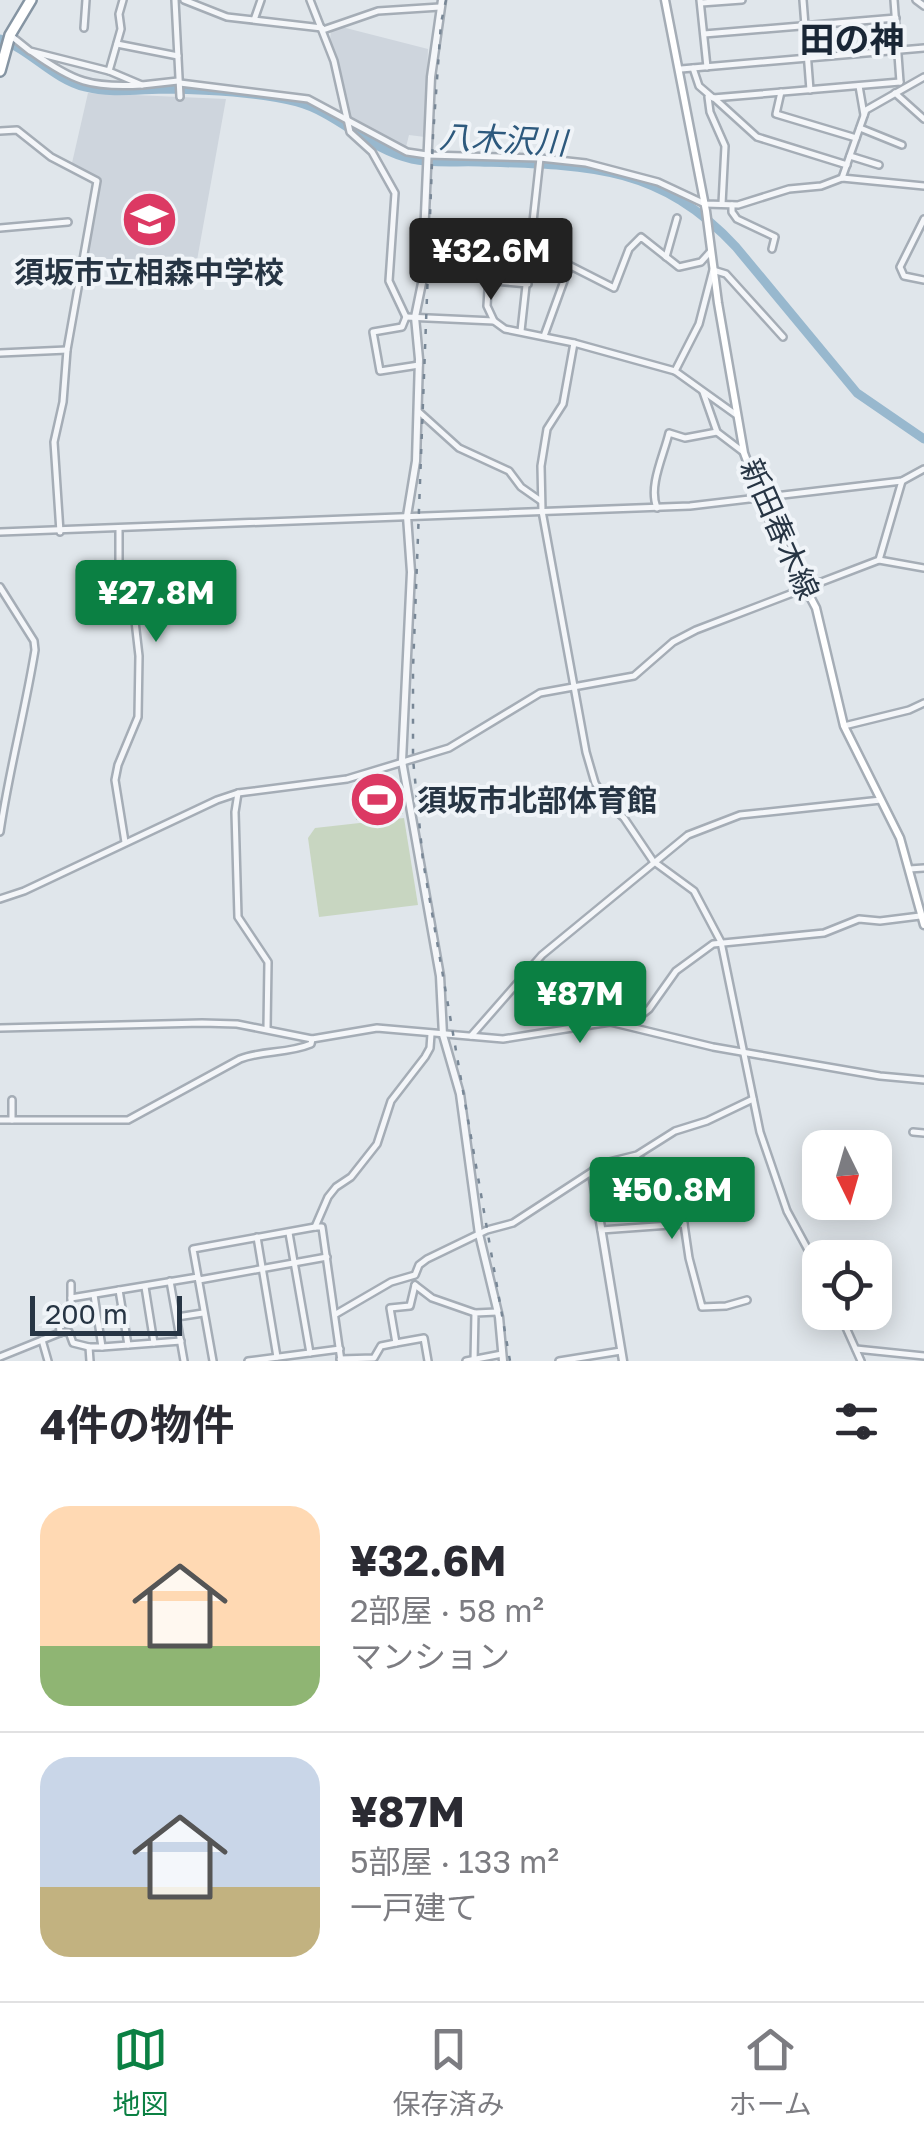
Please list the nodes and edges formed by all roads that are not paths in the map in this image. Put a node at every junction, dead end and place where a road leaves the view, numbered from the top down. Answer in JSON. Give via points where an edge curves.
{"nodes":[{"id":1,"x":30,"y":0,"type":"edge"},
{"id":2,"x":86,"y":0,"type":"edge"},
{"id":3,"x":124,"y":0,"type":"edge"},
{"id":4,"x":174,"y":0,"type":"edge"},
{"id":5,"x":184,"y":0,"type":"edge"},
{"id":6,"x":261,"y":0,"type":"edge"},
{"id":7,"x":310,"y":0,"type":"edge"},
{"id":8,"x":664,"y":0,"type":"edge"},
{"id":9,"x":739,"y":0,"type":"edge"},
{"id":10,"x":803,"y":0,"type":"edge"},
{"id":11,"x":894,"y":0,"type":"edge"},
{"id":12,"x":916,"y":0,"type":"edge"},
{"id":13,"x":701,"y":2,"type":"edge"},
{"id":14,"x":441,"y":3,"type":"edge"},
{"id":15,"x":924,"y":6,"type":"edge"},
{"id":16,"x":896,"y":18,"type":"junction"},
{"id":17,"x":254,"y":20,"type":"junction"},
{"id":18,"x":805,"y":26,"type":"junction"},
{"id":19,"x":84,"y":28,"type":"dead end"},
{"id":20,"x":322,"y":29,"type":"junction"},
{"id":21,"x":704,"y":34,"type":"junction"},
{"id":22,"x":10,"y":35,"type":"junction"},
{"id":23,"x":117,"y":44,"type":"junction"},
{"id":24,"x":924,"y":48,"type":"edge"},
{"id":25,"x":3,"y":49,"type":"edge"},
{"id":26,"x":898,"y":50,"type":"junction"},
{"id":27,"x":30,"y":51,"type":"junction"},
{"id":28,"x":178,"y":56,"type":"junction"},
{"id":29,"x":808,"y":58,"type":"junction"},
{"id":30,"x":693,"y":68,"type":"junction"},
{"id":31,"x":707,"y":68,"type":"junction"},
{"id":32,"x":680,"y":69,"type":"junction"},
{"id":33,"x":0,"y":71,"type":"edge"},
{"id":34,"x":109,"y":72,"type":"junction"},
{"id":35,"x":924,"y":77,"type":"edge"},
{"id":36,"x":180,"y":82,"type":"junction"},
{"id":37,"x":142,"y":85,"type":"junction"},
{"id":38,"x":859,"y":86,"type":"junction"},
{"id":39,"x":899,"y":89,"type":"junction"},
{"id":40,"x":810,"y":90,"type":"junction"},
{"id":41,"x":781,"y":92,"type":"junction"},
{"id":42,"x":711,"y":96,"type":"junction"},
{"id":43,"x":180,"y":97,"type":"dead end"},
{"id":44,"x":864,"y":115,"type":"junction"},
{"id":45,"x":924,"y":119,"type":"edge"},
{"id":46,"x":348,"y":121,"type":"junction"},
{"id":47,"x":860,"y":128,"type":"junction"},
{"id":48,"x":0,"y":131,"type":"edge"},
{"id":49,"x":856,"y":138,"type":"junction"},
{"id":50,"x":902,"y":145,"type":"dead end"},
{"id":51,"x":426,"y":155,"type":"junction"},
{"id":52,"x":850,"y":156,"type":"junction"},
{"id":53,"x":540,"y":162,"type":"junction"},
{"id":54,"x":846,"y":165,"type":"junction"},
{"id":55,"x":879,"y":165,"type":"dead end"},
{"id":56,"x":842,"y":178,"type":"junction"},
{"id":57,"x":924,"y":186,"type":"edge"},
{"id":58,"x":722,"y":204,"type":"junction"},
{"id":59,"x":732,"y":205,"type":"junction"},
{"id":60,"x":705,"y":208,"type":"junction"},
{"id":61,"x":677,"y":218,"type":"dead end"},
{"id":62,"x":924,"y":219,"type":"edge"},
{"id":63,"x":68,"y":222,"type":"dead end"},
{"id":64,"x":0,"y":228,"type":"edge"},
{"id":65,"x":772,"y":249,"type":"dead end"},
{"id":66,"x":532,"y":251,"type":"junction"},
{"id":67,"x":710,"y":252,"type":"junction"},
{"id":68,"x":666,"y":256,"type":"junction"},
{"id":69,"x":569,"y":267,"type":"junction"},
{"id":70,"x":713,"y":270,"type":"junction"},
{"id":71,"x":924,"y":280,"type":"edge"},
{"id":72,"x":496,"y":281,"type":"dead end"},
{"id":73,"x":528,"y":284,"type":"junction"},
{"id":74,"x":488,"y":290,"type":"dead end"},
{"id":75,"x":411,"y":317,"type":"junction"},
{"id":76,"x":494,"y":322,"type":"junction"},
{"id":77,"x":522,"y":332,"type":"junction"},
{"id":78,"x":544,"y":336,"type":"junction"},
{"id":79,"x":782,"y":336,"type":"dead end"},
{"id":80,"x":574,"y":343,"type":"junction"},
{"id":81,"x":67,"y":350,"type":"junction"},
{"id":82,"x":0,"y":354,"type":"edge"},
{"id":83,"x":419,"y":364,"type":"junction"},
{"id":84,"x":675,"y":371,"type":"junction"},
{"id":85,"x":702,"y":389,"type":"junction"},
{"id":86,"x":418,"y":410,"type":"junction"},
{"id":87,"x":736,"y":414,"type":"junction"},
{"id":88,"x":716,"y":432,"type":"junction"},
{"id":89,"x":744,"y":453,"type":"junction"},
{"id":90,"x":924,"y":468,"type":"edge"},
{"id":91,"x":902,"y":481,"type":"junction"},
{"id":92,"x":762,"y":500,"type":"junction"},
{"id":93,"x":542,"y":501,"type":"junction"},
{"id":94,"x":657,"y":508,"type":"junction"},
{"id":95,"x":542,"y":510,"type":"junction"},
{"id":96,"x":407,"y":516,"type":"junction"},
{"id":97,"x":119,"y":529,"type":"junction"},
{"id":98,"x":0,"y":532,"type":"edge"},
{"id":99,"x":60,"y":532,"type":"junction"},
{"id":100,"x":879,"y":560,"type":"junction"},
{"id":101,"x":924,"y":568,"type":"edge"},
{"id":102,"x":0,"y":587,"type":"edge"},
{"id":103,"x":807,"y":588,"type":"junction"},
{"id":104,"x":574,"y":687,"type":"junction"},
{"id":105,"x":924,"y":703,"type":"edge"},
{"id":106,"x":844,"y":726,"type":"junction"},
{"id":107,"x":402,"y":761,"type":"junction"},
{"id":108,"x":238,"y":793,"type":"junction"},
{"id":109,"x":881,"y":800,"type":"junction"},
{"id":110,"x":0,"y":832,"type":"edge"},
{"id":111,"x":126,"y":842,"type":"junction"},
{"id":112,"x":653,"y":861,"type":"junction"},
{"id":113,"x":924,"y":868,"type":"edge"},
{"id":114,"x":909,"y":869,"type":"junction"},
{"id":115,"x":0,"y":899,"type":"edge"},
{"id":116,"x":920,"y":916,"type":"junction"},
{"id":117,"x":924,"y":925,"type":"edge"},
{"id":118,"x":721,"y":942,"type":"junction"},
{"id":119,"x":629,"y":1024,"type":"junction"},
{"id":120,"x":0,"y":1028,"type":"edge"},
{"id":121,"x":267,"y":1029,"type":"junction"},
{"id":122,"x":431,"y":1034,"type":"junction"},
{"id":123,"x":443,"y":1035,"type":"junction"},
{"id":124,"x":471,"y":1036,"type":"junction"},
{"id":125,"x":312,"y":1039,"type":"junction"},
{"id":126,"x":745,"y":1050,"type":"junction"},
{"id":127,"x":924,"y":1080,"type":"edge"},
{"id":128,"x":753,"y":1099,"type":"junction"},
{"id":129,"x":12,"y":1100,"type":"dead end"},
{"id":130,"x":0,"y":1120,"type":"edge"},
{"id":131,"x":12,"y":1120,"type":"junction"},
{"id":132,"x":913,"y":1132,"type":"dead end"},
{"id":133,"x":924,"y":1133,"type":"edge"},
{"id":134,"x":650,"y":1146,"type":"junction"},
{"id":135,"x":633,"y":1156,"type":"junction"},
{"id":136,"x":648,"y":1167,"type":"junction"},
{"id":137,"x":592,"y":1173,"type":"junction"},
{"id":138,"x":676,"y":1174,"type":"dead end"},
{"id":139,"x":682,"y":1196,"type":"dead end"},
{"id":140,"x":684,"y":1224,"type":"junction"},
{"id":141,"x":315,"y":1227,"type":"junction"},
{"id":142,"x":235,"y":1228,"type":"dead end"},
{"id":143,"x":217,"y":1230,"type":"dead end"},
{"id":144,"x":602,"y":1230,"type":"junction"},
{"id":145,"x":289,"y":1232,"type":"junction"},
{"id":146,"x":479,"y":1234,"type":"junction"},
{"id":147,"x":256,"y":1237,"type":"junction"},
{"id":148,"x":237,"y":1240,"type":"junction"},
{"id":149,"x":803,"y":1240,"type":"edge"},
{"id":150,"x":219,"y":1244,"type":"junction"},
{"id":151,"x":327,"y":1257,"type":"junction"},
{"id":152,"x":294,"y":1263,"type":"junction"},
{"id":153,"x":262,"y":1269,"type":"junction"},
{"id":154,"x":415,"y":1275,"type":"junction"},
{"id":155,"x":198,"y":1278,"type":"junction"},
{"id":156,"x":170,"y":1282,"type":"junction"},
{"id":157,"x":72,"y":1284,"type":"dead end"},
{"id":158,"x":415,"y":1285,"type":"junction"},
{"id":159,"x":145,"y":1286,"type":"junction"},
{"id":160,"x":119,"y":1290,"type":"junction"},
{"id":161,"x":94,"y":1295,"type":"junction"},
{"id":162,"x":747,"y":1300,"type":"dead end"},
{"id":163,"x":58,"y":1308,"type":"dead end"},
{"id":164,"x":204,"y":1312,"type":"junction"},
{"id":165,"x":498,"y":1312,"type":"junction"},
{"id":166,"x":475,"y":1313,"type":"junction"},
{"id":167,"x":336,"y":1314,"type":"junction"},
{"id":168,"x":176,"y":1317,"type":"junction"},
{"id":169,"x":847,"y":1330,"type":"edge"},
{"id":170,"x":60,"y":1332,"type":"junction"},
{"id":171,"x":42,"y":1340,"type":"junction"},
{"id":172,"x":181,"y":1341,"type":"junction"},
{"id":173,"x":154,"y":1343,"type":"junction"},
{"id":174,"x":396,"y":1343,"type":"junction"},
{"id":175,"x":128,"y":1345,"type":"junction"},
{"id":176,"x":102,"y":1346,"type":"junction"},
{"id":177,"x":89,"y":1347,"type":"junction"},
{"id":178,"x":340,"y":1349,"type":"junction"},
{"id":179,"x":856,"y":1349,"type":"junction"},
{"id":180,"x":621,"y":1351,"type":"junction"},
{"id":181,"x":319,"y":1352,"type":"junction"},
{"id":182,"x":310,"y":1353,"type":"junction"},
{"id":183,"x":924,"y":1356,"type":"edge"},
{"id":184,"x":277,"y":1357,"type":"junction"},
{"id":185,"x":0,"y":1358,"type":"edge"},
{"id":186,"x":287,"y":1358,"type":"edge"},
{"id":187,"x":503,"y":1358,"type":"edge"},
{"id":188,"x":340,"y":1360,"type":"edge"},
{"id":189,"x":471,"y":1360,"type":"edge"},
{"id":190,"x":48,"y":1361,"type":"edge"},
{"id":191,"x":89,"y":1361,"type":"edge"},
{"id":192,"x":184,"y":1361,"type":"edge"},
{"id":193,"x":213,"y":1361,"type":"edge"},
{"id":194,"x":248,"y":1361,"type":"edge"},
{"id":195,"x":320,"y":1361,"type":"edge"},
{"id":196,"x":428,"y":1361,"type":"edge"},
{"id":197,"x":559,"y":1361,"type":"edge"},
{"id":198,"x":622,"y":1361,"type":"edge"},
{"id":199,"x":861,"y":1361,"type":"edge"}],
"edges":[{"from":1,"to":22,"type":"highway"},
{"from":2,"to":19,"type":"street"},
{"from":3,"to":23,"type":"street"},
{"from":4,"to":28,"type":"street"},
{"from":5,"to":17,"type":"street"},
{"from":6,"to":17,"type":"street"},
{"from":7,"to":20,"type":"street"},
{"from":8,"to":32,"type":"main road","name":"新田春木線"},
{"from":9,"to":13,"type":"street"},
{"from":10,"to":18,"type":"street"},
{"from":11,"to":16,"type":"street"},
{"from":12,"to":15,"type":"street"},
{"from":13,"to":21,"type":"street"},
{"from":14,"to":20,"type":"street","via":[[378,11]]},
{"from":14,"to":51,"type":"street"},
{"from":16,"to":18,"type":"street"},
{"from":16,"to":26,"type":"street"},
{"from":17,"to":20,"type":"street"},
{"from":18,"to":21,"type":"street"},
{"from":18,"to":29,"type":"street"},
{"from":20,"to":46,"type":"street"},
{"from":21,"to":31,"type":"street"},
{"from":22,"to":25,"type":"highway"},
{"from":22,"to":27,"type":"street"},
{"from":23,"to":28,"type":"street"},
{"from":23,"to":34,"type":"street"},
{"from":24,"to":26,"type":"street"},
{"from":25,"to":33,"type":"highway"},
{"from":26,"to":29,"type":"street"},
{"from":26,"to":39,"type":"street"},
{"from":27,"to":34,"type":"street"},
{"from":27,"to":37,"type":"street","via":[[85,84]]},
{"from":28,"to":36,"type":"street"},
{"from":29,"to":31,"type":"street"},
{"from":29,"to":40,"type":"street"},
{"from":30,"to":31,"type":"street"},
{"from":30,"to":32,"type":"street"},
{"from":30,"to":42,"type":"street","via":[[698,86]]},
{"from":32,"to":60,"type":"main road","name":"新田春木線"},
{"from":34,"to":37,"type":"street"},
{"from":35,"to":39,"type":"street"},
{"from":36,"to":37,"type":"street"},
{"from":36,"to":43,"type":"street"},
{"from":36,"to":46,"type":"street","via":[[308,98]]},
{"from":38,"to":39,"type":"street"},
{"from":38,"to":40,"type":"street"},
{"from":38,"to":44,"type":"street"},
{"from":39,"to":44,"type":"street"},
{"from":39,"to":45,"type":"street"},
{"from":40,"to":41,"type":"street"},
{"from":41,"to":42,"type":"street"},
{"from":41,"to":49,"type":"street","via":[[776,114]]},
{"from":42,"to":54,"type":"street","via":[[757,137]]},
{"from":42,"to":58,"type":"street","via":[[710,112],[725,146]]},
{"from":44,"to":47,"type":"street"},
{"from":46,"to":51,"type":"street"},
{"from":46,"to":75,"type":"street","via":[[394,193],[389,281]]},
{"from":47,"to":49,"type":"street"},
{"from":47,"to":50,"type":"street"},
{"from":48,"to":81,"type":"street","via":[[17,130],[51,157],[96,178]]},
{"from":49,"to":52,"type":"street"},
{"from":51,"to":53,"type":"street"},
{"from":51,"to":75,"type":"street","via":[[422,283]]},
{"from":52,"to":54,"type":"street"},
{"from":52,"to":55,"type":"street"},
{"from":53,"to":60,"type":"street","via":[[627,172]]},
{"from":53,"to":66,"type":"street"},
{"from":54,"to":56,"type":"street"},
{"from":56,"to":57,"type":"street"},
{"from":56,"to":59,"type":"street"},
{"from":58,"to":59,"type":"street"},
{"from":58,"to":60,"type":"street"},
{"from":59,"to":65,"type":"street","via":[[737,219],[774,237]]},
{"from":60,"to":67,"type":"main road","name":"新田春木線"},
{"from":61,"to":68,"type":"street"},
{"from":62,"to":71,"type":"street","via":[[900,267],[904,276]]},
{"from":63,"to":64,"type":"street"},
{"from":66,"to":69,"type":"street"},
{"from":66,"to":73,"type":"street"},
{"from":67,"to":68,"type":"street","via":[[702,262],[679,268]]},
{"from":67,"to":70,"type":"main road","name":"新田春木線"},
{"from":68,"to":69,"type":"street","via":[[641,237],[634,241],[614,288]]},
{"from":69,"to":78,"type":"street"},
{"from":70,"to":79,"type":"street","via":[[726,274]]},
{"from":70,"to":84,"type":"street","via":[[700,324]]},
{"from":70,"to":87,"type":"main road","name":"新田春木線"},
{"from":72,"to":73,"type":"street"},
{"from":73,"to":77,"type":"street"},
{"from":74,"to":76,"type":"street"},
{"from":75,"to":76,"type":"street"},
{"from":75,"to":83,"type":"street"},
{"from":75,"to":83,"type":"street","via":[[402,327],[373,332],[380,371]]},
{"from":76,"to":77,"type":"street"},
{"from":77,"to":78,"type":"street"},
{"from":78,"to":80,"type":"street"},
{"from":80,"to":84,"type":"street"},
{"from":80,"to":93,"type":"street","via":[[562,404],[547,429]]},
{"from":81,"to":82,"type":"street"},
{"from":81,"to":99,"type":"street","via":[[54,442]]},
{"from":83,"to":86,"type":"street"},
{"from":84,"to":85,"type":"street"},
{"from":85,"to":87,"type":"street"},
{"from":85,"to":88,"type":"street"},
{"from":86,"to":93,"type":"street","via":[[451,442],[509,471]]},
{"from":86,"to":96,"type":"street"},
{"from":87,"to":89,"type":"main road","name":"新田春木線"},
{"from":88,"to":89,"type":"street"},
{"from":88,"to":94,"type":"street","via":[[684,438],[669,433],[658,470]]},
{"from":89,"to":92,"type":"main road","name":"新田春木線"},
{"from":90,"to":91,"type":"street"},
{"from":91,"to":92,"type":"street"},
{"from":91,"to":100,"type":"street"},
{"from":92,"to":94,"type":"street"},
{"from":92,"to":103,"type":"main road","name":"新田春木線"},
{"from":93,"to":95,"type":"street"},
{"from":94,"to":95,"type":"street"},
{"from":95,"to":96,"type":"street"},
{"from":95,"to":104,"type":"street"},
{"from":96,"to":97,"type":"street"},
{"from":96,"to":107,"type":"street","via":[[411,572]]},
{"from":97,"to":99,"type":"street"},
{"from":97,"to":111,"type":"street","via":[[116,553],[139,656],[138,718],[115,780]]},
{"from":98,"to":99,"type":"street"},
{"from":100,"to":101,"type":"street"},
{"from":100,"to":103,"type":"street"},
{"from":102,"to":110,"type":"street","via":[[34,641]]},
{"from":103,"to":104,"type":"street","via":[[696,630],[634,676]]},
{"from":103,"to":106,"type":"main road","name":"新田春木線"},
{"from":104,"to":107,"type":"street","via":[[540,693],[450,748]]},
{"from":104,"to":112,"type":"street","via":[[596,783]]},
{"from":105,"to":106,"type":"street"},
{"from":106,"to":109,"type":"main road","name":"新田春木線"},
{"from":107,"to":108,"type":"street","via":[[346,779]]},
{"from":107,"to":123,"type":"street","via":[[440,976]]},
{"from":108,"to":111,"type":"street"},
{"from":108,"to":121,"type":"street","via":[[238,917],[268,962]]},
{"from":109,"to":112,"type":"street","via":[[740,815],[688,835]]},
{"from":109,"to":114,"type":"main road","name":"新田春木線"},
{"from":111,"to":115,"type":"street"},
{"from":112,"to":118,"type":"street","via":[[694,892]]},
{"from":112,"to":124,"type":"street","via":[[542,956]]},
{"from":113,"to":114,"type":"street"},
{"from":114,"to":116,"type":"main road","name":"新田春木線"},
{"from":116,"to":117,"type":"main road","name":"新田春木線"},
{"from":116,"to":118,"type":"street","via":[[858,919],[824,933]]},
{"from":118,"to":119,"type":"street","via":[[676,971],[650,1009]]},
{"from":118,"to":126,"type":"street"},
{"from":119,"to":124,"type":"street"},
{"from":119,"to":126,"type":"street"},
{"from":120,"to":121,"type":"street","via":[[202,1022]]},
{"from":121,"to":125,"type":"street"},
{"from":122,"to":123,"type":"street"},
{"from":122,"to":125,"type":"street","via":[[366,1028]]},
{"from":122,"to":141,"type":"street","via":[[426,1057],[391,1101],[377,1144],[328,1197]]},
{"from":123,"to":124,"type":"street"},
{"from":123,"to":146,"type":"street","via":[[460,1094]]},
{"from":125,"to":131,"type":"street","via":[[296,1050],[240,1059],[128,1120]]},
{"from":126,"to":127,"type":"street"},
{"from":126,"to":128,"type":"street"},
{"from":128,"to":134,"type":"street"},
{"from":128,"to":149,"type":"street","via":[[787,1211]]},
{"from":129,"to":131,"type":"street"},
{"from":130,"to":131,"type":"street"},
{"from":132,"to":133,"type":"street"},
{"from":134,"to":135,"type":"street"},
{"from":134,"to":136,"type":"street"},
{"from":135,"to":136,"type":"street"},
{"from":135,"to":137,"type":"street"},
{"from":136,"to":138,"type":"street","via":[[650,1174]]},
{"from":137,"to":144,"type":"street"},
{"from":137,"to":146,"type":"street","via":[[514,1223]]},
{"from":139,"to":140,"type":"street"},
{"from":140,"to":144,"type":"street"},
{"from":140,"to":162,"type":"street","via":[[702,1307]]},
{"from":141,"to":145,"type":"street"},
{"from":141,"to":151,"type":"street","via":[[322,1227]]},
{"from":142,"to":148,"type":"street"},
{"from":143,"to":150,"type":"street"},
{"from":144,"to":180,"type":"street"},
{"from":145,"to":147,"type":"street"},
{"from":145,"to":152,"type":"street"},
{"from":146,"to":154,"type":"street","via":[[418,1265]]},
{"from":146,"to":165,"type":"street"},
{"from":147,"to":148,"type":"street"},
{"from":147,"to":153,"type":"street"},
{"from":148,"to":150,"type":"street"},
{"from":150,"to":155,"type":"street","via":[[193,1249]]},
{"from":151,"to":152,"type":"street"},
{"from":151,"to":167,"type":"street"},
{"from":152,"to":153,"type":"street"},
{"from":152,"to":182,"type":"street"},
{"from":153,"to":155,"type":"street"},
{"from":153,"to":184,"type":"street"},
{"from":154,"to":158,"type":"street"},
{"from":154,"to":167,"type":"street"},
{"from":155,"to":156,"type":"street"},
{"from":155,"to":164,"type":"street"},
{"from":156,"to":159,"type":"street"},
{"from":156,"to":168,"type":"street"},
{"from":157,"to":161,"type":"street","via":[[71,1301]]},
{"from":158,"to":166,"type":"street"},
{"from":158,"to":174,"type":"street","via":[[410,1306],[390,1308]]},
{"from":159,"to":160,"type":"street"},
{"from":159,"to":173,"type":"street"},
{"from":160,"to":161,"type":"street"},
{"from":160,"to":175,"type":"street"},
{"from":161,"to":176,"type":"street"},
{"from":163,"to":170,"type":"street"},
{"from":164,"to":168,"type":"street"},
{"from":164,"to":193,"type":"street"},
{"from":165,"to":166,"type":"street"},
{"from":165,"to":187,"type":"street"},
{"from":166,"to":189,"type":"street"},
{"from":167,"to":178,"type":"street"},
{"from":168,"to":172,"type":"street"},
{"from":169,"to":179,"type":"street"},
{"from":170,"to":171,"type":"street"},
{"from":170,"to":177,"type":"street"},
{"from":171,"to":185,"type":"street"},
{"from":171,"to":190,"type":"street"},
{"from":172,"to":173,"type":"street"},
{"from":172,"to":192,"type":"street"},
{"from":173,"to":175,"type":"street"},
{"from":174,"to":188,"type":"street","via":[[381,1346],[374,1358]]},
{"from":174,"to":196,"type":"street","via":[[424,1338]]},
{"from":175,"to":176,"type":"street"},
{"from":176,"to":177,"type":"street"},
{"from":177,"to":191,"type":"street"},
{"from":178,"to":181,"type":"street"},
{"from":178,"to":188,"type":"street"},
{"from":179,"to":183,"type":"street"},
{"from":179,"to":199,"type":"street"},
{"from":180,"to":197,"type":"street"},
{"from":180,"to":198,"type":"street"},
{"from":181,"to":182,"type":"street"},
{"from":181,"to":195,"type":"street"},
{"from":182,"to":186,"type":"street"},
{"from":184,"to":186,"type":"street"},
{"from":184,"to":194,"type":"street"},
{"from":187,"to":189,"type":"street"}]}
